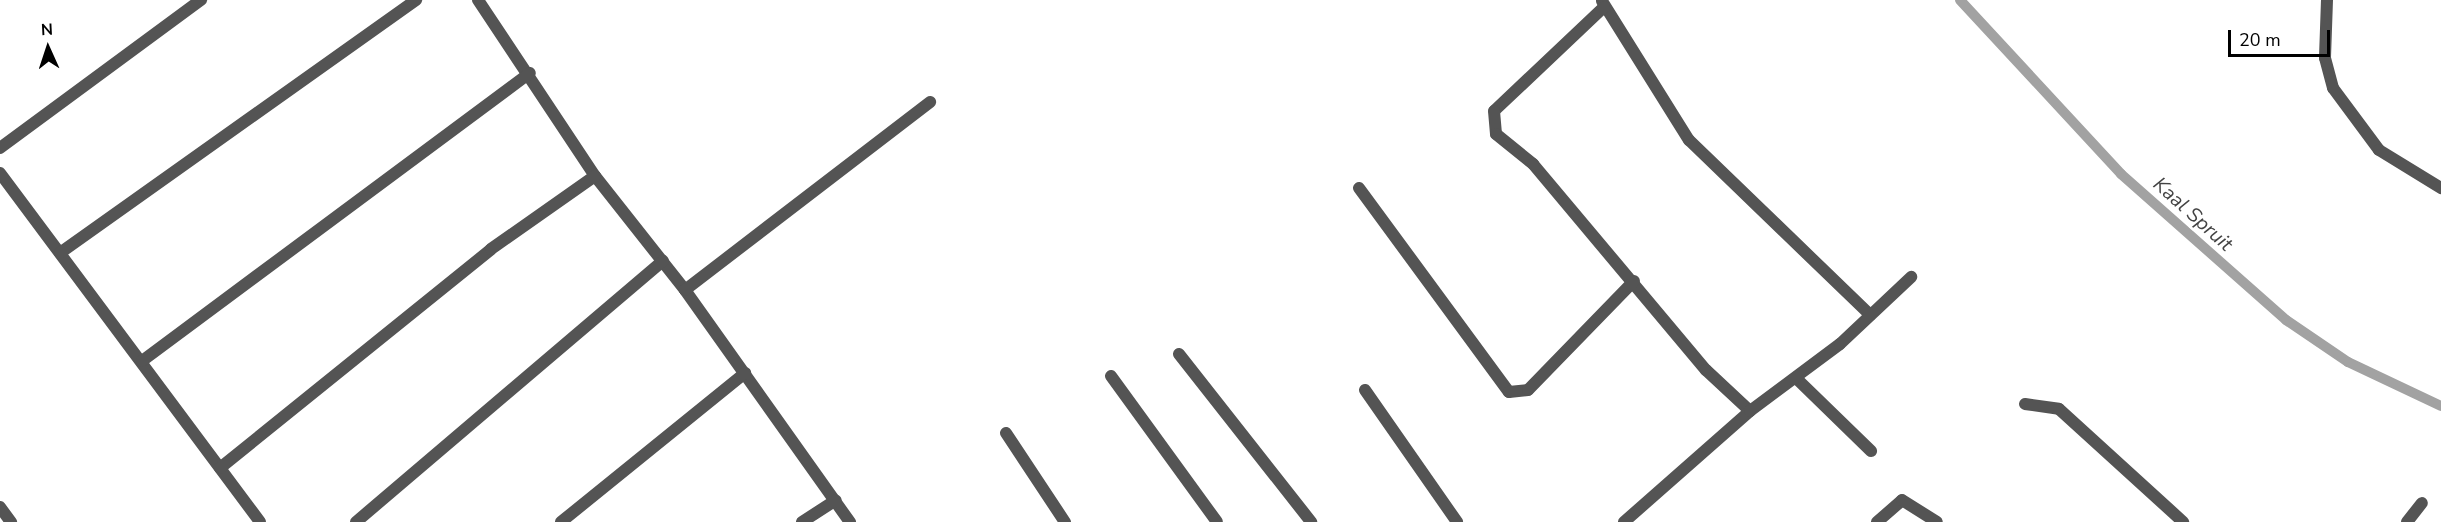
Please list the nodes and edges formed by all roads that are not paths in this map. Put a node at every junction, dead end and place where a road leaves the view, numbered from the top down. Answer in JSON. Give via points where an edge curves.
{"nodes":[{"id":1,"x":201,"y":0,"type":"edge"},
{"id":2,"x":416,"y":0,"type":"edge"},
{"id":3,"x":478,"y":0,"type":"edge"},
{"id":4,"x":2327,"y":0,"type":"edge"},
{"id":5,"x":1603,"y":3,"type":"edge"},
{"id":6,"x":530,"y":73,"type":"junction"},
{"id":7,"x":930,"y":102,"type":"dead end"},
{"id":8,"x":0,"y":148,"type":"edge"},
{"id":9,"x":0,"y":173,"type":"edge"},
{"id":10,"x":595,"y":176,"type":"junction"},
{"id":11,"x":1359,"y":188,"type":"dead end"},
{"id":12,"x":2441,"y":188,"type":"edge"},
{"id":13,"x":60,"y":253,"type":"junction"},
{"id":14,"x":663,"y":261,"type":"junction"},
{"id":15,"x":1911,"y":277,"type":"dead end"},
{"id":16,"x":1634,"y":280,"type":"junction"},
{"id":17,"x":685,"y":290,"type":"junction"},
{"id":18,"x":1870,"y":315,"type":"junction"},
{"id":19,"x":1179,"y":354,"type":"dead end"},
{"id":20,"x":142,"y":361,"type":"junction"},
{"id":21,"x":745,"y":373,"type":"junction"},
{"id":22,"x":1111,"y":376,"type":"dead end"},
{"id":23,"x":1798,"y":381,"type":"junction"},
{"id":24,"x":1365,"y":390,"type":"dead end"},
{"id":25,"x":2025,"y":404,"type":"dead end"},
{"id":26,"x":1750,"y":411,"type":"junction"},
{"id":27,"x":1006,"y":433,"type":"dead end"},
{"id":28,"x":1871,"y":451,"type":"dead end"},
{"id":29,"x":220,"y":468,"type":"junction"},
{"id":30,"x":836,"y":500,"type":"junction"},
{"id":31,"x":2422,"y":503,"type":"dead end"},
{"id":32,"x":0,"y":507,"type":"edge"},
{"id":33,"x":11,"y":522,"type":"edge"},
{"id":34,"x":260,"y":522,"type":"edge"},
{"id":35,"x":356,"y":522,"type":"edge"},
{"id":36,"x":561,"y":522,"type":"edge"},
{"id":37,"x":802,"y":522,"type":"edge"},
{"id":38,"x":850,"y":522,"type":"edge"},
{"id":39,"x":1065,"y":522,"type":"edge"},
{"id":40,"x":1217,"y":522,"type":"edge"},
{"id":41,"x":1311,"y":522,"type":"edge"},
{"id":42,"x":1457,"y":522,"type":"edge"},
{"id":43,"x":1624,"y":522,"type":"edge"},
{"id":44,"x":1877,"y":522,"type":"edge"},
{"id":45,"x":1937,"y":522,"type":"edge"},
{"id":46,"x":2183,"y":522,"type":"edge"},
{"id":47,"x":2407,"y":522,"type":"edge"}],
"edges":[{"from":1,"to":8,"type":"street"},
{"from":2,"to":13,"type":"street"},
{"from":3,"to":6,"type":"street"},
{"from":4,"to":12,"type":"street","via":[[2325,58],[2333,88],[2379,150]]},
{"from":5,"to":16,"type":"street","via":[[1494,111],[1496,134],[1533,164]]},
{"from":5,"to":18,"type":"street","via":[[1689,140]]},
{"from":6,"to":10,"type":"street"},
{"from":6,"to":20,"type":"street"},
{"from":7,"to":17,"type":"street"},
{"from":9,"to":13,"type":"street"},
{"from":10,"to":14,"type":"street"},
{"from":10,"to":29,"type":"street","via":[[491,249]]},
{"from":11,"to":16,"type":"street","via":[[1509,392],[1528,390]]},
{"from":13,"to":20,"type":"street"},
{"from":14,"to":17,"type":"street"},
{"from":14,"to":35,"type":"street"},
{"from":15,"to":18,"type":"street"},
{"from":16,"to":26,"type":"street","via":[[1706,370]]},
{"from":17,"to":21,"type":"street"},
{"from":18,"to":23,"type":"street"},
{"from":19,"to":41,"type":"street"},
{"from":20,"to":29,"type":"street"},
{"from":21,"to":30,"type":"street"},
{"from":21,"to":36,"type":"street"},
{"from":22,"to":40,"type":"street"},
{"from":23,"to":26,"type":"street"},
{"from":23,"to":28,"type":"street"},
{"from":24,"to":42,"type":"street"},
{"from":25,"to":46,"type":"street","via":[[2059,409]]},
{"from":26,"to":43,"type":"street"},
{"from":27,"to":39,"type":"street"},
{"from":29,"to":34,"type":"street"},
{"from":30,"to":37,"type":"street"},
{"from":30,"to":38,"type":"street"},
{"from":31,"to":47,"type":"street"},
{"from":32,"to":33,"type":"street"},
{"from":44,"to":45,"type":"street","via":[[1902,500]]}]}
